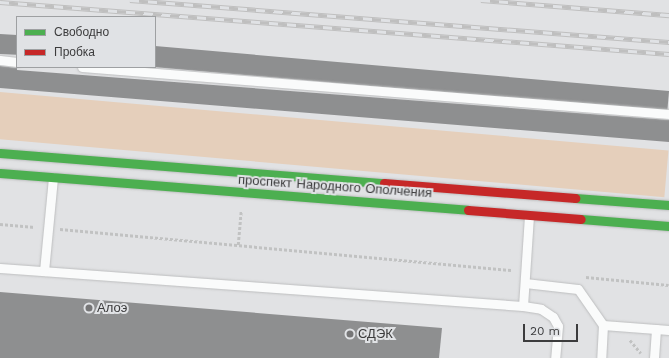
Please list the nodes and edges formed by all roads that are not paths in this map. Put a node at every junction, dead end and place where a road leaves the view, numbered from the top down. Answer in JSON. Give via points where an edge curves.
{"nodes":[{"id":1,"x":0,"y":60,"type":"edge"},
{"id":2,"x":16,"y":62,"type":"edge"},
{"id":3,"x":94,"y":68,"type":"edge"},
{"id":4,"x":669,"y":114,"type":"edge"},
{"id":5,"x":0,"y":153,"type":"edge"},
{"id":6,"x":0,"y":173,"type":"edge"},
{"id":7,"x":53,"y":178,"type":"junction"},
{"id":8,"x":669,"y":205,"type":"edge"},
{"id":9,"x":529,"y":215,"type":"junction"},
{"id":10,"x":669,"y":226,"type":"edge"},
{"id":11,"x":0,"y":268,"type":"edge"},
{"id":12,"x":44,"y":271,"type":"junction"},
{"id":13,"x":525,"y":283,"type":"junction"},
{"id":14,"x":523,"y":306,"type":"junction"},
{"id":15,"x":603,"y":324,"type":"junction"},
{"id":16,"x":656,"y":329,"type":"junction"},
{"id":17,"x":669,"y":330,"type":"edge"},
{"id":18,"x":555,"y":358,"type":"edge"},
{"id":19,"x":600,"y":358,"type":"edge"},
{"id":20,"x":654,"y":358,"type":"edge"}],
"edges":[{"from":1,"to":2,"type":"lane"},
{"from":3,"to":4,"type":"lane"},
{"from":5,"to":8,"type":"main road","name":"проспект Народного Ополчения"},
{"from":6,"to":7,"type":"main road","name":"проспект Народного Ополчения"},
{"from":7,"to":9,"type":"main road","name":"проспект Народного Ополчения"},
{"from":7,"to":12,"type":"lane"},
{"from":9,"to":10,"type":"main road","name":"проспект Народного Ополчения"},
{"from":9,"to":13,"type":"lane"},
{"from":11,"to":12,"type":"lane"},
{"from":12,"to":14,"type":"lane"},
{"from":13,"to":14,"type":"lane"},
{"from":13,"to":15,"type":"lane","via":[[578,289]]},
{"from":14,"to":18,"type":"lane","via":[[541,309],[553,317],[558,326]]},
{"from":15,"to":16,"type":"lane"},
{"from":15,"to":19,"type":"lane"},
{"from":16,"to":17,"type":"lane"},
{"from":16,"to":20,"type":"lane"}]}
